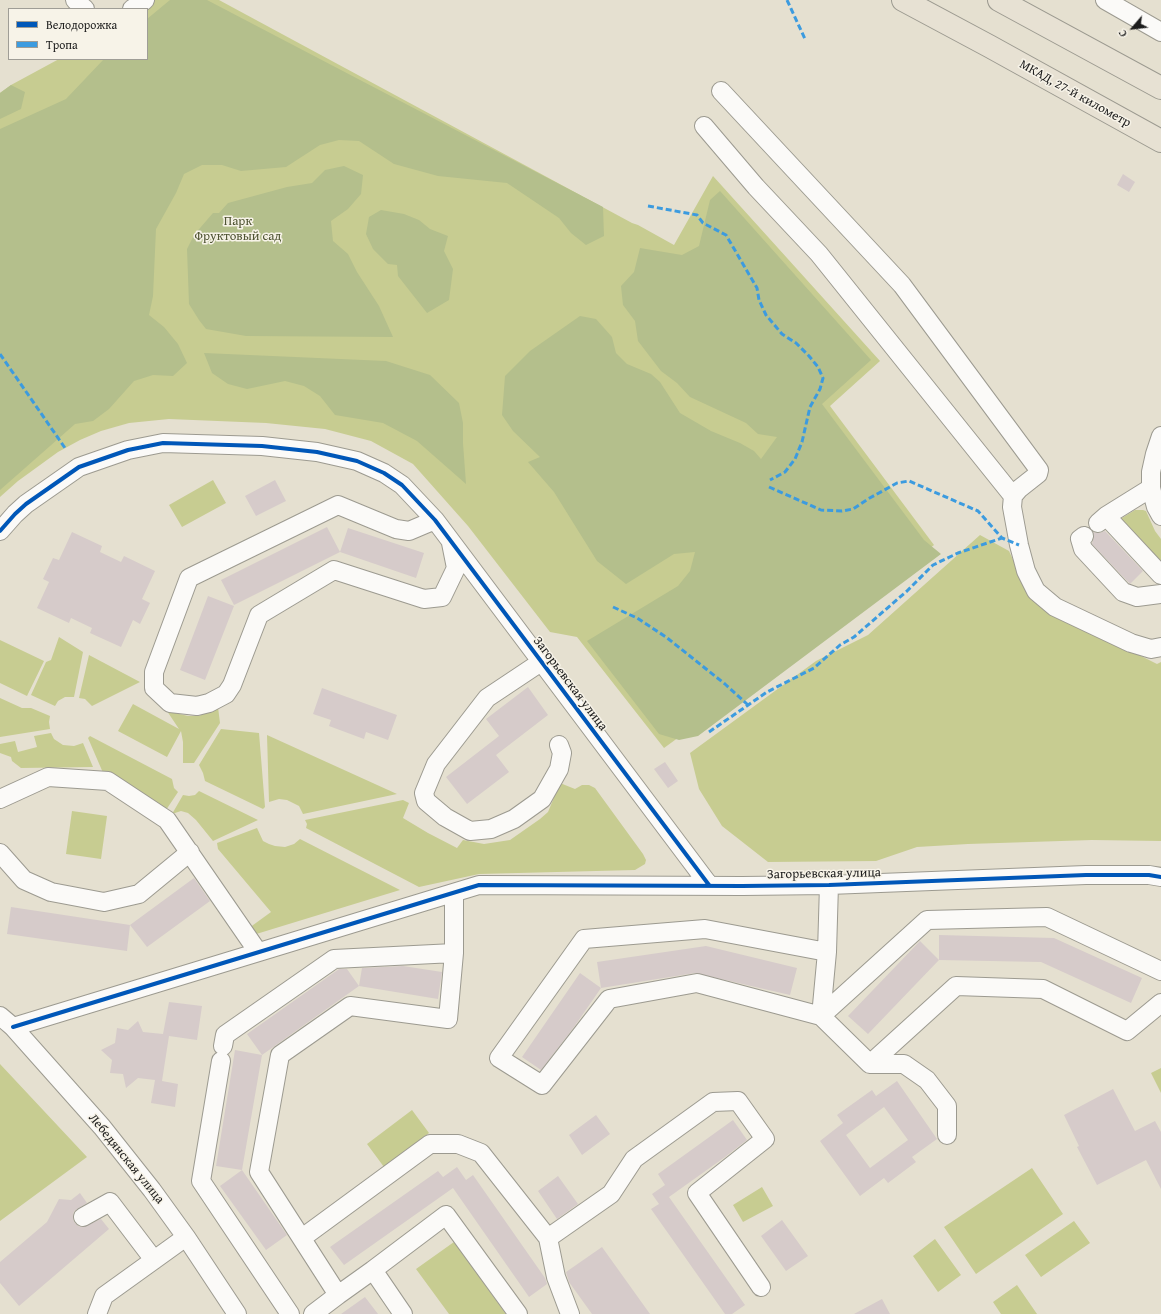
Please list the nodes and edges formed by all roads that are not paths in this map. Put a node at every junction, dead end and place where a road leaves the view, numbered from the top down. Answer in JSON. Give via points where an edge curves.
{"nodes":[{"id":1,"x":75,"y":0,"type":"edge"},
{"id":2,"x":145,"y":0,"type":"edge"},
{"id":3,"x":903,"y":0,"type":"edge"},
{"id":4,"x":1105,"y":0,"type":"edge"},
{"id":5,"x":1005,"y":3,"type":"edge"},
{"id":6,"x":84,"y":8,"type":"edge"},
{"id":7,"x":133,"y":8,"type":"edge"},
{"id":8,"x":1161,"y":32,"type":"edge"},
{"id":9,"x":1161,"y":88,"type":"edge"},
{"id":10,"x":721,"y":91,"type":"dead end"},
{"id":11,"x":704,"y":126,"type":"dead end"},
{"id":12,"x":1161,"y":142,"type":"edge"},
{"id":13,"x":1161,"y":436,"type":"edge"},
{"id":14,"x":1151,"y":488,"type":"junction"},
{"id":15,"x":1013,"y":496,"type":"junction"},
{"id":16,"x":1161,"y":516,"type":"edge"},
{"id":17,"x":435,"y":520,"type":"junction"},
{"id":18,"x":0,"y":531,"type":"edge"},
{"id":19,"x":1084,"y":536,"type":"dead end"},
{"id":20,"x":451,"y":541,"type":"junction"},
{"id":21,"x":1161,"y":574,"type":"edge"},
{"id":22,"x":1161,"y":594,"type":"edge"},
{"id":23,"x":1161,"y":647,"type":"edge"},
{"id":24,"x":541,"y":662,"type":"junction"},
{"id":25,"x":559,"y":744,"type":"dead end"},
{"id":26,"x":0,"y":798,"type":"edge"},
{"id":27,"x":190,"y":852,"type":"junction"},
{"id":28,"x":0,"y":853,"type":"edge"},
{"id":29,"x":1161,"y":877,"type":"edge"},
{"id":30,"x":829,"y":884,"type":"junction"},
{"id":31,"x":709,"y":885,"type":"junction"},
{"id":32,"x":454,"y":893,"type":"junction"},
{"id":33,"x":258,"y":952,"type":"junction"},
{"id":34,"x":827,"y":952,"type":"junction"},
{"id":35,"x":454,"y":953,"type":"junction"},
{"id":36,"x":1161,"y":971,"type":"edge"},
{"id":37,"x":1161,"y":1003,"type":"edge"},
{"id":38,"x":821,"y":1016,"type":"junction"},
{"id":39,"x":6,"y":1022,"type":"edge"},
{"id":40,"x":870,"y":1064,"type":"junction"},
{"id":41,"x":947,"y":1135,"type":"dead end"},
{"id":42,"x":83,"y":1217,"type":"dead end"},
{"id":43,"x":186,"y":1237,"type":"junction"},
{"id":44,"x":302,"y":1238,"type":"junction"},
{"id":45,"x":548,"y":1238,"type":"junction"},
{"id":46,"x":154,"y":1260,"type":"junction"},
{"id":47,"x":373,"y":1270,"type":"junction"},
{"id":48,"x":761,"y":1287,"type":"dead end"},
{"id":49,"x":338,"y":1295,"type":"junction"},
{"id":50,"x":234,"y":1313,"type":"edge"},
{"id":51,"x":97,"y":1314,"type":"edge"},
{"id":52,"x":290,"y":1314,"type":"edge"},
{"id":53,"x":313,"y":1314,"type":"edge"},
{"id":54,"x":403,"y":1314,"type":"edge"},
{"id":55,"x":518,"y":1314,"type":"edge"},
{"id":56,"x":570,"y":1314,"type":"edge"}],
"edges":[{"from":1,"to":6,"type":"street"},
{"from":2,"to":7,"type":"street"},
{"from":3,"to":12,"type":"highway","name":"МКАД, 27-й километр"},
{"from":4,"to":8,"type":"street"},
{"from":5,"to":9,"type":"highway"},
{"from":10,"to":15,"type":"street","via":[[902,285],[1039,470],[1038,474]]},
{"from":11,"to":15,"type":"street","via":[[756,188],[819,254]]},
{"from":13,"to":14,"type":"street","via":[[1151,472]]},
{"from":14,"to":16,"type":"street"},
{"from":14,"to":21,"type":"street","via":[[1102,520]]},
{"from":15,"to":23,"type":"street","via":[[1012,507],[1019,546],[1026,571],[1036,591],[1055,607],[1131,643],[1151,649]]},
{"from":17,"to":18,"type":"street","name":"Загорьевская улица","via":[[402,485],[384,473],[357,461],[317,452],[262,446],[163,443],[128,450],[79,468],[26,504]]},
{"from":17,"to":20,"type":"street","name":"Загорьевская улица"},
{"from":17,"to":20,"type":"street","via":[[409,531],[396,529],[338,505],[189,578],[154,672],[154,688],[170,703],[197,706],[226,694],[232,685],[259,615],[334,570],[424,599],[442,597],[456,568]]},
{"from":19,"to":22,"type":"street","via":[[1080,540],[1083,549],[1122,592],[1137,597]]},
{"from":20,"to":24,"type":"street","name":"Загорьевская улица"},
{"from":24,"to":25,"type":"street","via":[[487,698],[436,764],[424,793],[426,801],[445,817],[470,831],[491,829],[514,819],[542,799],[559,769],[562,753]]},
{"from":24,"to":31,"type":"street","name":"Загорьевская улица"},
{"from":26,"to":27,"type":"street","via":[[48,777],[108,781],[167,820]]},
{"from":27,"to":28,"type":"street","via":[[139,894],[104,902],[51,892],[24,880]]},
{"from":27,"to":33,"type":"street"},
{"from":29,"to":30,"type":"street","name":"Загорьевская улица","via":[[1086,875]]},
{"from":30,"to":31,"type":"street","name":"Загорьевская улица"},
{"from":30,"to":34,"type":"street"},
{"from":31,"to":32,"type":"street","via":[[479,885]]},
{"from":32,"to":33,"type":"street"},
{"from":32,"to":35,"type":"street"},
{"from":33,"to":39,"type":"street"},
{"from":34,"to":38,"type":"street"},
{"from":34,"to":38,"type":"street","via":[[705,929],[584,939],[499,1058],[542,1084],[609,998],[697,983]]},
{"from":35,"to":44,"type":"street","via":[[448,1019],[350,1006],[280,1055],[259,1172]]},
{"from":35,"to":52,"type":"street","via":[[334,959],[225,1035],[201,1181]]},
{"from":36,"to":38,"type":"street","via":[[1047,917],[927,920]]},
{"from":37,"to":40,"type":"street","via":[[1127,1031],[1044,989],[956,986]]},
{"from":38,"to":40,"type":"street"},
{"from":39,"to":43,"type":"street","name":"Лебедянская улица","via":[[102,1128]]},
{"from":40,"to":41,"type":"street","via":[[904,1064],[927,1080],[947,1106]]},
{"from":42,"to":46,"type":"street","via":[[110,1202]]},
{"from":43,"to":46,"type":"street"},
{"from":43,"to":50,"type":"street","name":"Лебедянская улица"},
{"from":44,"to":45,"type":"street","via":[[430,1144],[458,1144],[481,1153]]},
{"from":44,"to":49,"type":"street"},
{"from":45,"to":48,"type":"street","via":[[611,1194],[634,1159],[713,1102],[738,1102],[765,1139],[697,1193]]},
{"from":45,"to":56,"type":"street","via":[[556,1277]]},
{"from":46,"to":51,"type":"street","via":[[104,1296]]},
{"from":47,"to":49,"type":"street"},
{"from":47,"to":54,"type":"street"},
{"from":47,"to":55,"type":"street","via":[[446,1215]]},
{"from":49,"to":53,"type":"street"}]}
